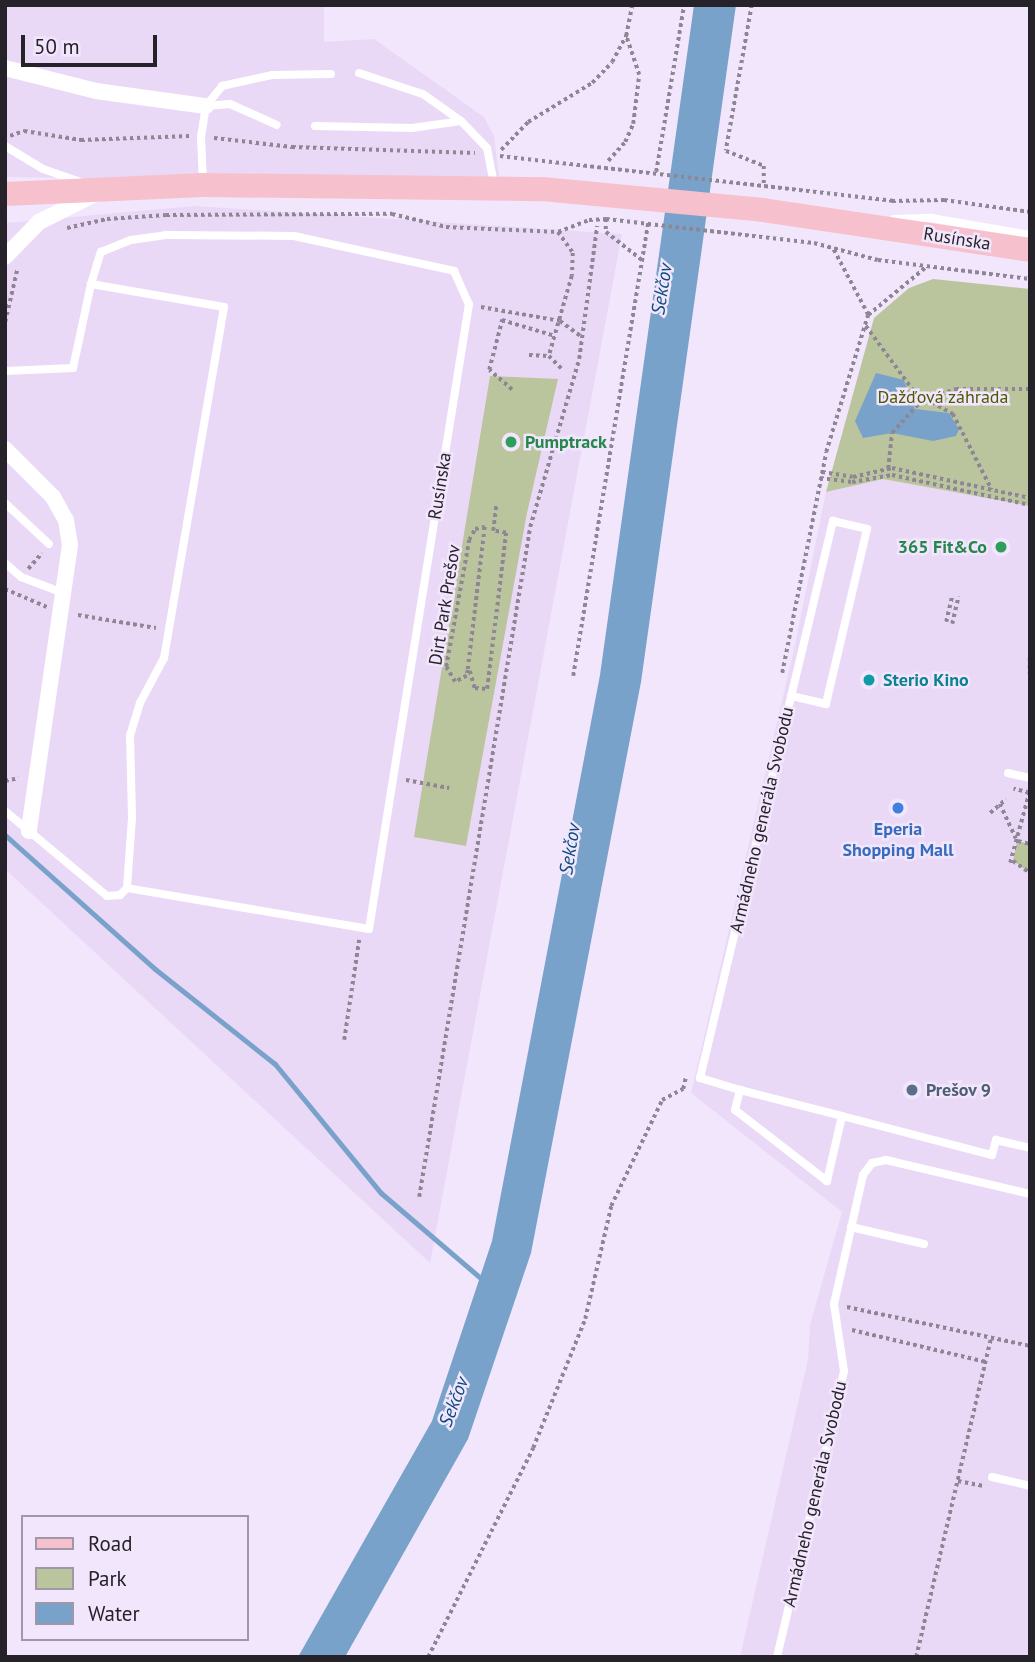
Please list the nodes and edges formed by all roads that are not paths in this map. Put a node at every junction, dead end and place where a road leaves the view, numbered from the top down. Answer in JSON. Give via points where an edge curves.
{"nodes":[{"id":1,"x":5,"y":68,"type":"edge"},
{"id":2,"x":331,"y":74,"type":"dead end"},
{"id":3,"x":359,"y":74,"type":"dead end"},
{"id":4,"x":206,"y":106,"type":"junction"},
{"id":5,"x":461,"y":121,"type":"junction"},
{"id":6,"x":276,"y":125,"type":"dead end"},
{"id":7,"x":315,"y":126,"type":"dead end"},
{"id":8,"x":5,"y":146,"type":"edge"},
{"id":9,"x":203,"y":185,"type":"junction"},
{"id":10,"x":495,"y":187,"type":"junction"},
{"id":11,"x":103,"y":191,"type":"junction"},
{"id":12,"x":5,"y":194,"type":"edge"},
{"id":13,"x":840,"y":221,"type":"junction"},
{"id":14,"x":1030,"y":235,"type":"edge"},
{"id":15,"x":1030,"y":250,"type":"edge"},
{"id":16,"x":5,"y":257,"type":"edge"},
{"id":17,"x":91,"y":284,"type":"junction"},
{"id":18,"x":5,"y":371,"type":"edge"},
{"id":19,"x":5,"y":449,"type":"edge"},
{"id":20,"x":5,"y":503,"type":"edge"},
{"id":21,"x":50,"y":544,"type":"dead end"},
{"id":22,"x":5,"y":563,"type":"edge"},
{"id":23,"x":66,"y":594,"type":"junction"},
{"id":24,"x":791,"y":696,"type":"junction"},
{"id":25,"x":1008,"y":773,"type":"dead end"},
{"id":26,"x":1030,"y":778,"type":"edge"},
{"id":27,"x":5,"y":811,"type":"edge"},
{"id":28,"x":29,"y":831,"type":"junction"},
{"id":29,"x":127,"y":888,"type":"junction"},
{"id":30,"x":740,"y":1090,"type":"junction"},
{"id":31,"x":842,"y":1116,"type":"junction"},
{"id":32,"x":1030,"y":1148,"type":"edge"},
{"id":33,"x":1030,"y":1194,"type":"edge"},
{"id":34,"x":851,"y":1227,"type":"junction"},
{"id":35,"x":924,"y":1244,"type":"dead end"},
{"id":36,"x":992,"y":1477,"type":"dead end"},
{"id":37,"x":1030,"y":1486,"type":"edge"},
{"id":38,"x":776,"y":1657,"type":"edge"}],
"edges":[{"from":1,"to":4,"type":"street","via":[[96,91]]},
{"from":2,"to":4,"type":"lane","via":[[272,75],[222,86]]},
{"from":3,"to":5,"type":"lane","via":[[423,94]]},
{"from":4,"to":6,"type":"lane","via":[[230,104]]},
{"from":4,"to":9,"type":"lane","via":[[201,137]]},
{"from":5,"to":7,"type":"lane","via":[[412,128]]},
{"from":5,"to":10,"type":"lane","via":[[486,148]]},
{"from":8,"to":11,"type":"lane","via":[[43,169]]},
{"from":9,"to":10,"type":"main road","name":"Rusínska"},
{"from":9,"to":11,"type":"main road","name":"Rusínska"},
{"from":10,"to":13,"type":"main road","name":"Rusínska","via":[[612,194]]},
{"from":11,"to":12,"type":"main road","name":"Rusínska"},
{"from":11,"to":16,"type":"street","via":[[39,222]]},
{"from":13,"to":14,"type":"lane","via":[[931,218]]},
{"from":13,"to":15,"type":"main road","name":"Rusínska"},
{"from":17,"to":18,"type":"lane","via":[[73,369]]},
{"from":17,"to":29,"type":"lane","via":[[224,307],[164,658],[140,703],[130,735],[132,818]]},
{"from":17,"to":29,"type":"lane","name":"Rusínska","via":[[101,252],[131,240],[166,235],[294,236],[454,271],[469,304],[369,929]]},
{"from":19,"to":23,"type":"street","via":[[53,497],[65,520],[70,545]]},
{"from":20,"to":21,"type":"lane"},
{"from":22,"to":23,"type":"lane","via":[[21,577]]},
{"from":23,"to":28,"type":"street"},
{"from":24,"to":24,"type":"lane","name":"Armádneho generála Svobodu","via":[[833,521],[867,529],[825,704]]},
{"from":24,"to":30,"type":"lane","name":"Armádneho generála Svobodu","via":[[700,1078]]},
{"from":25,"to":26,"type":"lane"},
{"from":27,"to":28,"type":"lane"},
{"from":28,"to":29,"type":"lane","via":[[107,896],[120,895]]},
{"from":30,"to":31,"type":"lane"},
{"from":30,"to":31,"type":"lane","via":[[735,1110],[827,1181]]},
{"from":31,"to":32,"type":"lane","via":[[992,1155],[996,1140]]},
{"from":33,"to":34,"type":"lane","name":"Armádneho generála Svobodu","via":[[886,1160],[872,1163],[863,1175]]},
{"from":34,"to":35,"type":"lane"},
{"from":34,"to":38,"type":"lane","name":"Armádneho generála Svobodu","via":[[834,1304],[844,1371]]},
{"from":36,"to":37,"type":"lane"}]}
